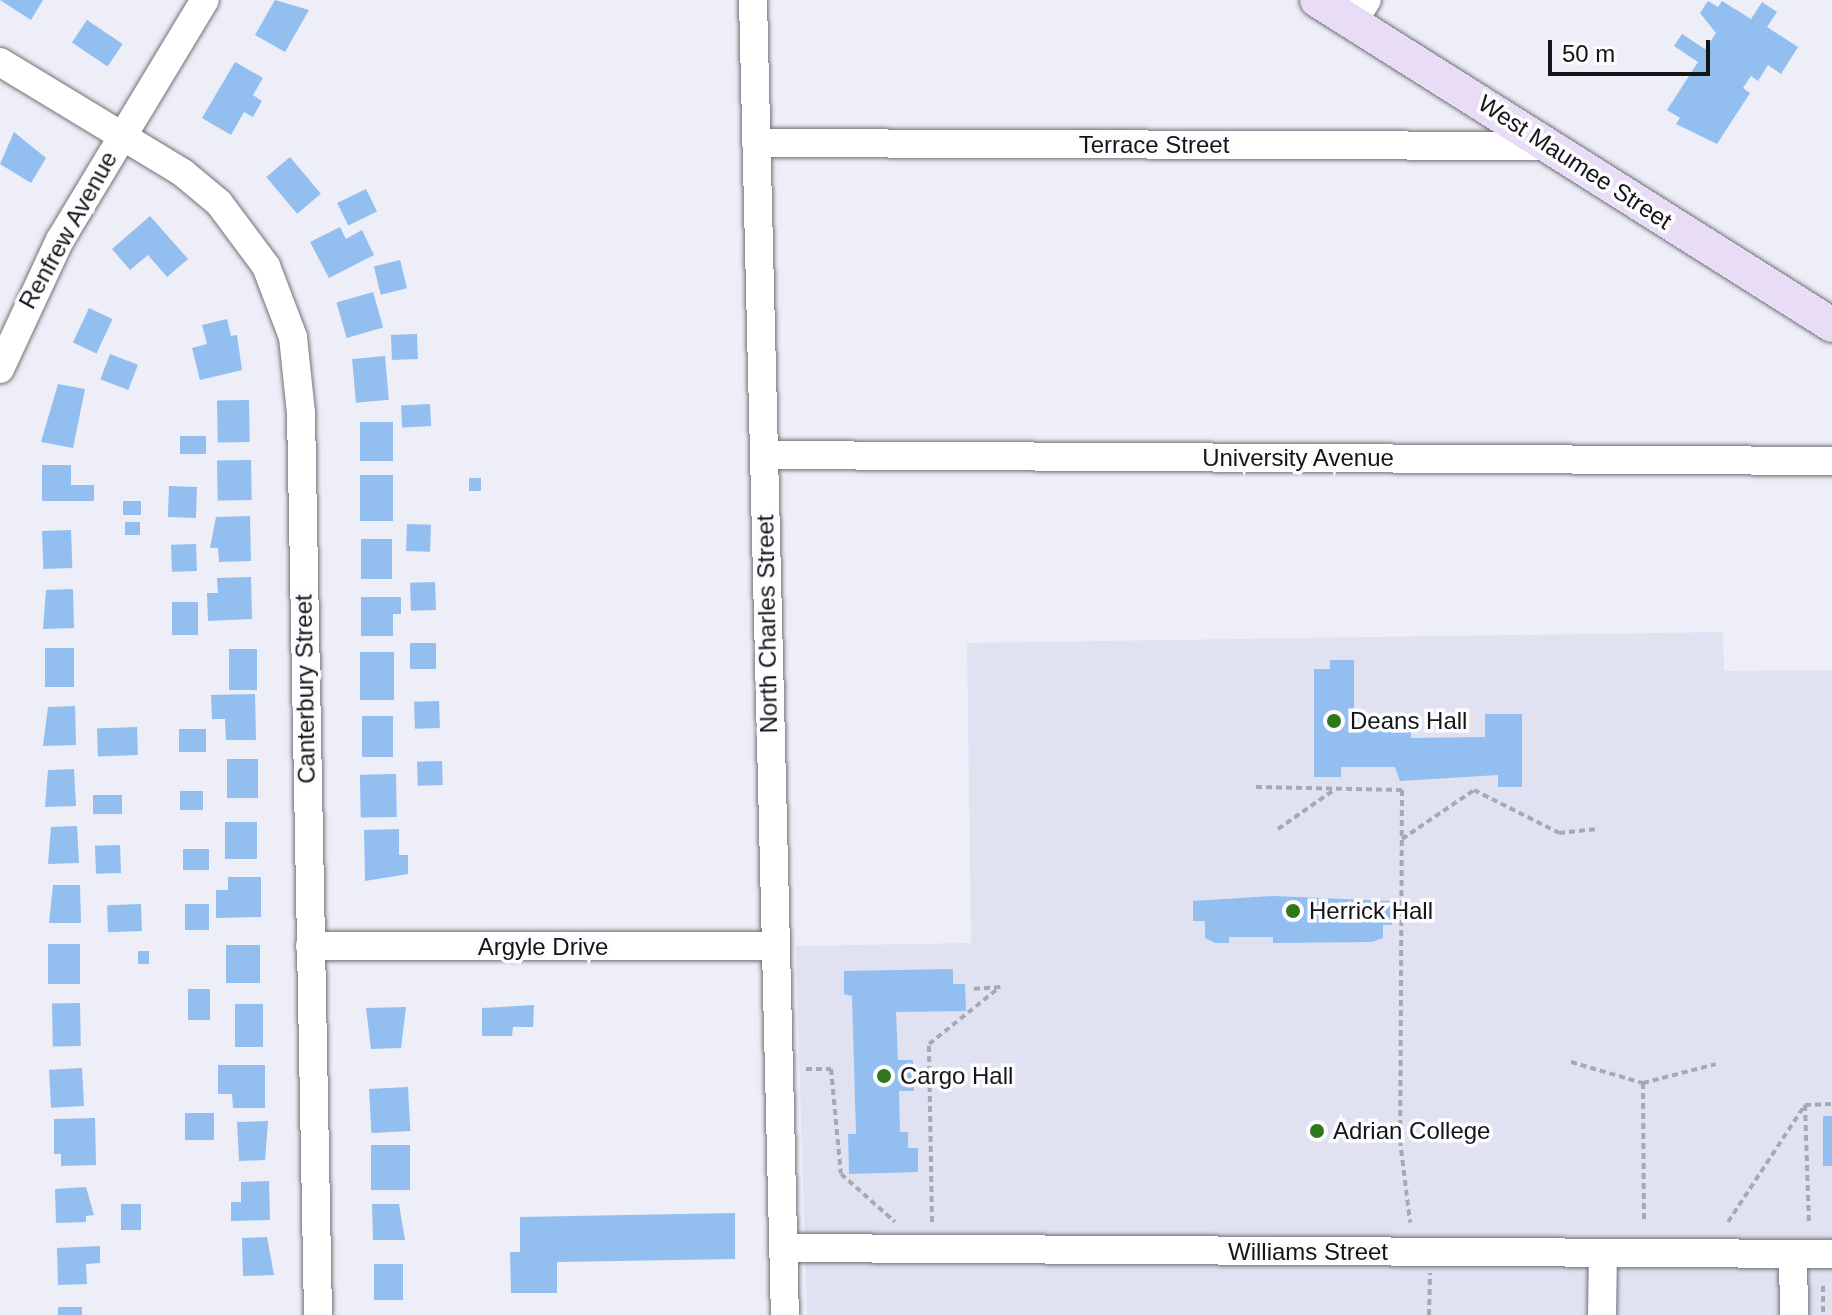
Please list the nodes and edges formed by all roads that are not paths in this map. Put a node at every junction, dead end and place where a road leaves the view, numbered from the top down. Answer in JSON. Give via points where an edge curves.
{"nodes":[{"id":1,"x":205,"y":0,"type":"edge"},
{"id":2,"x":753,"y":0,"type":"edge"},
{"id":3,"x":1317,"y":0,"type":"edge"},
{"id":4,"x":1360,"y":11,"type":"edge"},
{"id":5,"x":0,"y":62,"type":"edge"},
{"id":6,"x":120,"y":137,"type":"junction"},
{"id":7,"x":756,"y":143,"type":"junction"},
{"id":8,"x":1552,"y":146,"type":"junction"},
{"id":9,"x":1832,"y":325,"type":"edge"},
{"id":10,"x":0,"y":369,"type":"edge"},
{"id":11,"x":764,"y":455,"type":"junction"},
{"id":12,"x":1832,"y":461,"type":"edge"},
{"id":13,"x":310,"y":946,"type":"junction"},
{"id":14,"x":775,"y":946,"type":"junction"},
{"id":15,"x":783,"y":1248,"type":"junction"},
{"id":16,"x":1603,"y":1254,"type":"junction"},
{"id":17,"x":1832,"y":1254,"type":"edge"},
{"id":18,"x":1793,"y":1255,"type":"junction"},
{"id":19,"x":318,"y":1315,"type":"edge"},
{"id":20,"x":785,"y":1315,"type":"edge"},
{"id":21,"x":1602,"y":1315,"type":"edge"},
{"id":22,"x":1794,"y":1315,"type":"edge"}],
"edges":[{"from":1,"to":6,"type":"street","name":"Renfrew Avenue"},
{"from":2,"to":7,"type":"street","name":"North Charles Street"},
{"from":3,"to":4,"type":"main road","name":"West Maumee Street"},
{"from":4,"to":8,"type":"main road","name":"West Maumee Street"},
{"from":5,"to":6,"type":"street","name":"Canterbury Street"},
{"from":6,"to":10,"type":"street","name":"Renfrew Avenue","via":[[32,294]]},
{"from":6,"to":13,"type":"street","name":"Canterbury Street","via":[[183,173],[244,231],[266,266],[293,337],[301,413]]},
{"from":7,"to":8,"type":"street","name":"Terrace Street"},
{"from":7,"to":11,"type":"street","name":"North Charles Street"},
{"from":8,"to":9,"type":"main road","name":"West Maumee Street"},
{"from":11,"to":12,"type":"street","name":"University Avenue"},
{"from":11,"to":14,"type":"street","name":"North Charles Street"},
{"from":13,"to":14,"type":"street","name":"Argyle Drive"},
{"from":13,"to":19,"type":"street","name":"Canterbury Street"},
{"from":14,"to":15,"type":"street","name":"North Charles Street"},
{"from":15,"to":16,"type":"street","name":"Williams Street"},
{"from":15,"to":20,"type":"street","name":"North Charles Street"},
{"from":16,"to":18,"type":"street","name":"Williams Street"},
{"from":16,"to":21,"type":"street"},
{"from":17,"to":18,"type":"street","name":"Williams Street"},
{"from":18,"to":22,"type":"street"}]}
